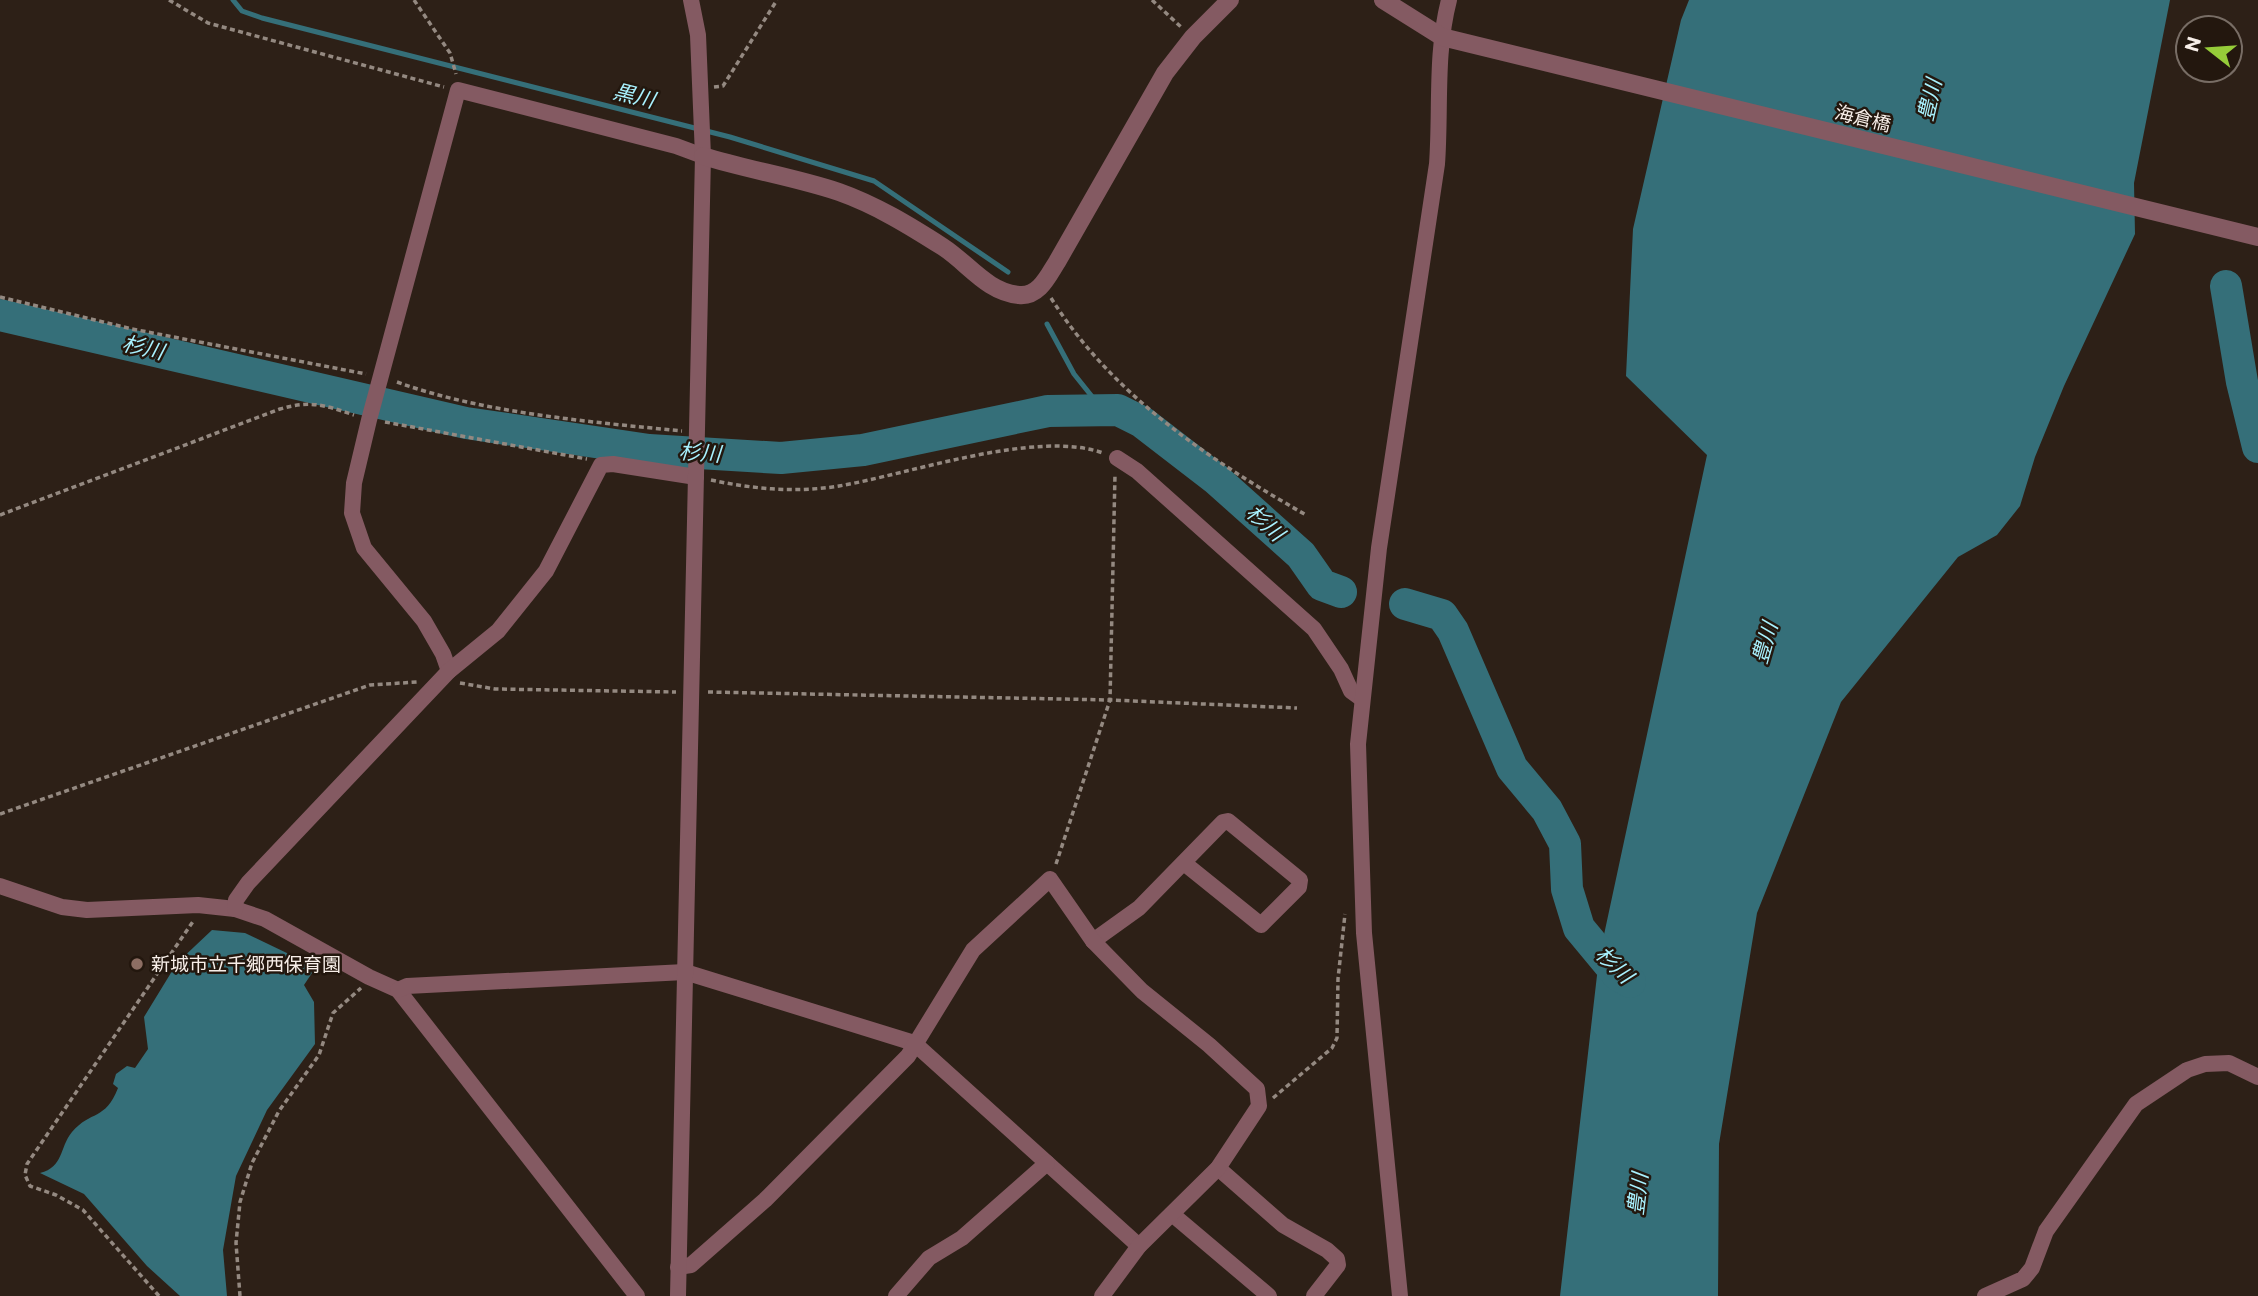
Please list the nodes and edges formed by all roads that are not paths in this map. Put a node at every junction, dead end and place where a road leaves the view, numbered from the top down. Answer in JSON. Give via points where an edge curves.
{"nodes":[{"id":1,"x":691,"y":0,"type":"edge"},
{"id":2,"x":1230,"y":0,"type":"edge"},
{"id":3,"x":1383,"y":0,"type":"edge"},
{"id":4,"x":1449,"y":0,"type":"edge"},
{"id":5,"x":1450,"y":39,"type":"junction"},
{"id":6,"x":703,"y":150,"type":"junction"},
{"id":7,"x":2258,"y":237,"type":"edge"},
{"id":8,"x":1117,"y":458,"type":"road end"},
{"id":9,"x":696,"y":472,"type":"junction"},
{"id":10,"x":449,"y":671,"type":"junction"},
{"id":11,"x":1363,"y":699,"type":"junction"},
{"id":12,"x":1184,"y":863,"type":"junction"},
{"id":13,"x":0,"y":886,"type":"edge"},
{"id":14,"x":235,"y":909,"type":"junction"},
{"id":15,"x":1093,"y":941,"type":"junction"},
{"id":16,"x":685,"y":972,"type":"junction"},
{"id":17,"x":398,"y":990,"type":"junction"},
{"id":18,"x":914,"y":1043,"type":"junction"},
{"id":19,"x":2258,"y":1077,"type":"edge"},
{"id":20,"x":1047,"y":1163,"type":"junction"},
{"id":21,"x":1218,"y":1168,"type":"junction"},
{"id":22,"x":1172,"y":1213,"type":"junction"},
{"id":23,"x":1139,"y":1246,"type":"junction"},
{"id":24,"x":678,"y":1267,"type":"junction"},
{"id":25,"x":637,"y":1296,"type":"edge"},
{"id":26,"x":678,"y":1296,"type":"edge"},
{"id":27,"x":897,"y":1296,"type":"edge"},
{"id":28,"x":1102,"y":1296,"type":"edge"},
{"id":29,"x":1269,"y":1296,"type":"edge"},
{"id":30,"x":1314,"y":1296,"type":"edge"},
{"id":31,"x":1400,"y":1296,"type":"edge"},
{"id":32,"x":1984,"y":1296,"type":"edge"}],
"edges":[{"from":1,"to":6,"type":"street","via":[[698,35]]},
{"from":2,"to":6,"type":"street","via":[[1166,72],[1043,284],[1022,296],[1000,291],[954,255],[873,206]]},
{"from":3,"to":5,"type":"street","name":"海倉橋"},
{"from":4,"to":5,"type":"street"},
{"from":5,"to":7,"type":"street","name":"海倉橋"},
{"from":5,"to":11,"type":"street","via":[[1437,164],[1379,548]]},
{"from":6,"to":9,"type":"street"},
{"from":6,"to":10,"type":"street","via":[[458,85],[370,416],[354,482],[352,513],[364,548],[424,621]]},
{"from":8,"to":11,"type":"street","via":[[1314,629],[1351,691]]},
{"from":9,"to":10,"type":"street","via":[[601,465],[545,571],[499,631]]},
{"from":9,"to":16,"type":"street"},
{"from":10,"to":14,"type":"street","via":[[248,883]]},
{"from":11,"to":31,"type":"street","via":[[1358,770],[1364,933]]},
{"from":12,"to":12,"type":"street","via":[[1228,821],[1300,880],[1299,887],[1261,925]]},
{"from":12,"to":15,"type":"street","via":[[1139,908]]},
{"from":13,"to":14,"type":"street","via":[[62,907],[87,910],[198,905]]},
{"from":14,"to":17,"type":"street","via":[[265,919]]},
{"from":15,"to":18,"type":"street","via":[[1051,879],[973,950]]},
{"from":15,"to":21,"type":"street","via":[[1142,991],[1257,1089],[1259,1106]]},
{"from":16,"to":17,"type":"street"},
{"from":16,"to":18,"type":"street"},
{"from":16,"to":24,"type":"street"},
{"from":17,"to":25,"type":"street"},
{"from":18,"to":20,"type":"street"},
{"from":18,"to":24,"type":"street","via":[[908,1056],[765,1200],[691,1265]]},
{"from":19,"to":32,"type":"street","via":[[2229,1063],[2205,1064],[2187,1070],[2137,1104],[2046,1231],[2032,1268],[2023,1279]]},
{"from":20,"to":23,"type":"street"},
{"from":20,"to":27,"type":"street","via":[[962,1238],[929,1258]]},
{"from":21,"to":22,"type":"street"},
{"from":21,"to":30,"type":"street","via":[[1283,1225],[1337,1259],[1338,1265]]},
{"from":22,"to":23,"type":"street"},
{"from":22,"to":29,"type":"street"},
{"from":23,"to":28,"type":"street"},
{"from":24,"to":26,"type":"street"}]}
